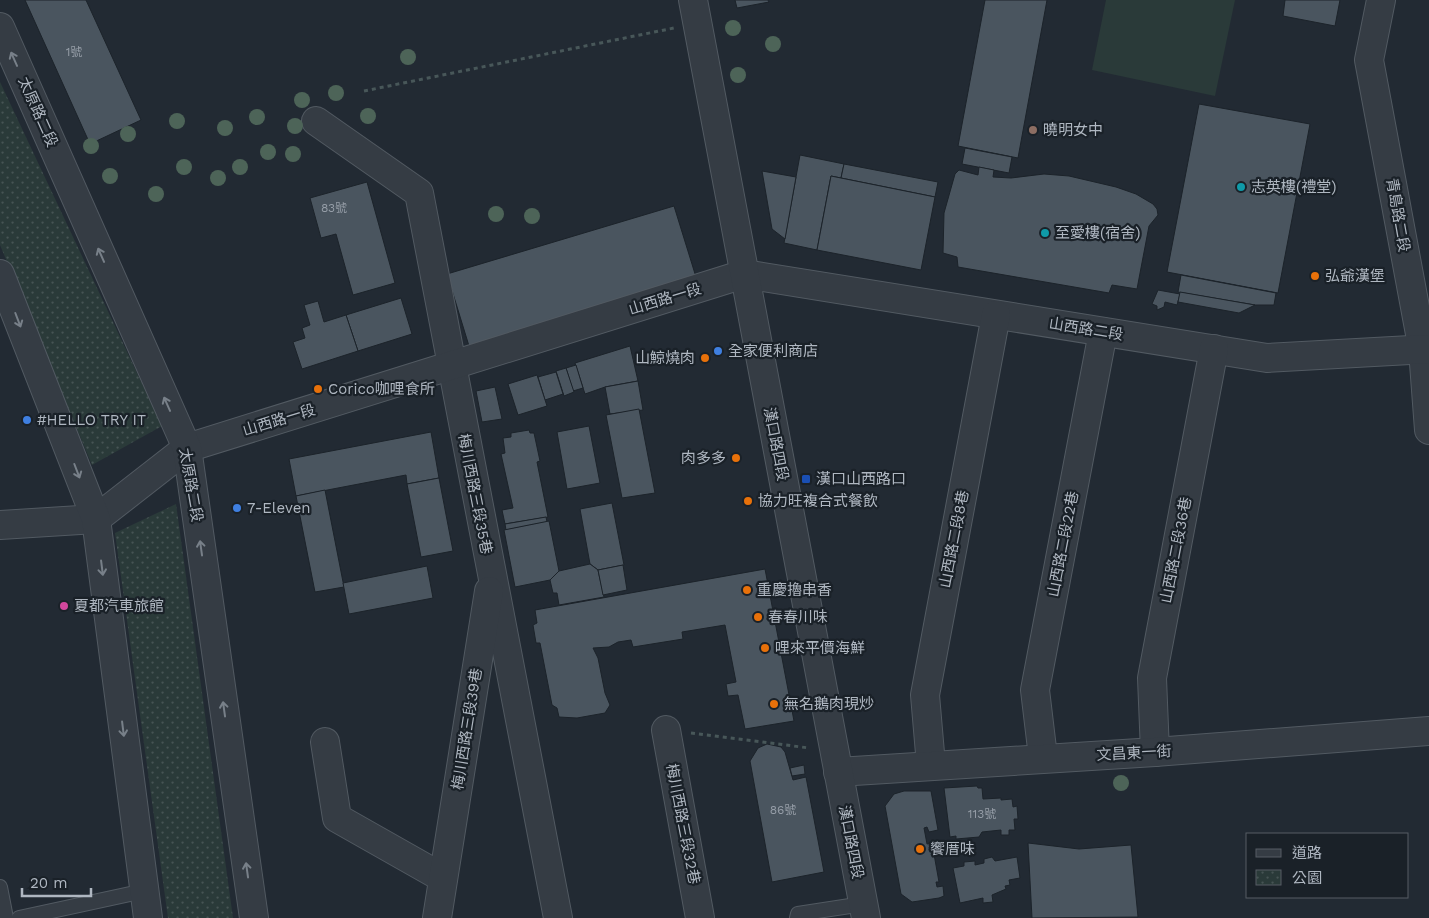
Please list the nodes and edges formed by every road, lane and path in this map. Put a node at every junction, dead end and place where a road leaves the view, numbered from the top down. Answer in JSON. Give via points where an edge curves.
{"nodes":[{"id":1,"x":1381,"y":0,"type":"edge"},
{"id":2,"x":695,"y":12,"type":"edge"},
{"id":3,"x":0,"y":27,"type":"edge"},
{"id":4,"x":364,"y":91,"type":"dead end"},
{"id":5,"x":316,"y":121,"type":"dead end"},
{"id":6,"x":0,"y":274,"type":"edge"},
{"id":7,"x":744,"y":274,"type":"junction"},
{"id":8,"x":996,"y":315,"type":"junction"},
{"id":9,"x":1103,"y":332,"type":"junction"},
{"id":10,"x":1214,"y":349,"type":"junction"},
{"id":11,"x":1426,"y":349,"type":"edge"},
{"id":12,"x":451,"y":366,"type":"junction"},
{"id":13,"x":1429,"y":430,"type":"edge"},
{"id":14,"x":187,"y":448,"type":"junction"},
{"id":15,"x":96,"y":519,"type":"junction"},
{"id":16,"x":0,"y":525,"type":"edge"},
{"id":17,"x":491,"y":580,"type":"junction"},
{"id":18,"x":666,"y":730,"type":"joint"},
{"id":19,"x":1429,"y":731,"type":"edge"},
{"id":20,"x":325,"y":742,"type":"dead end"},
{"id":21,"x":1155,"y":752,"type":"junction"},
{"id":22,"x":1043,"y":757,"type":"junction"},
{"id":23,"x":836,"y":761,"type":"junction"},
{"id":24,"x":932,"y":765,"type":"junction"},
{"id":25,"x":443,"y":878,"type":"junction"},
{"id":26,"x":0,"y":887,"type":"edge"},
{"id":27,"x":144,"y":890,"type":"junction"},
{"id":28,"x":864,"y":911,"type":"edge"},
{"id":29,"x":258,"y":916,"type":"edge"},
{"id":30,"x":6,"y":918,"type":"edge"},
{"id":31,"x":19,"y":918,"type":"edge"},
{"id":32,"x":148,"y":918,"type":"edge"},
{"id":33,"x":437,"y":918,"type":"edge"},
{"id":34,"x":558,"y":918,"type":"edge"},
{"id":35,"x":700,"y":918,"type":"edge"},
{"id":36,"x":797,"y":918,"type":"edge"}],
"edges":[{"from":1,"to":11,"type":"street","name":"青島路二段","via":[[1370,60]]},
{"from":2,"to":4,"type":"path"},
{"from":2,"to":7,"type":"street","name":"漢口路四段"},
{"from":14,"to":3,"type":"street","name":"太原路二段","one_way":true},
{"from":5,"to":12,"type":"street","name":"梅川西路三段35巷","via":[[419,193]]},
{"from":6,"to":15,"type":"street","one_way":true},
{"from":7,"to":8,"type":"street","name":"山西路二段"},
{"from":7,"to":12,"type":"street","name":"山西路一段"},
{"from":7,"to":23,"type":"street","name":"漢口路四段"},
{"from":8,"to":9,"type":"street","name":"山西路二段"},
{"from":8,"to":24,"type":"street","name":"山西路二段8巷","via":[[925,695]]},
{"from":9,"to":10,"type":"street","name":"山西路二段"},
{"from":9,"to":22,"type":"street","name":"山西路二段22巷","via":[[1035,690]]},
{"from":10,"to":11,"type":"street","name":"山西路二段","via":[[1267,358]]},
{"from":10,"to":21,"type":"street","name":"山西路二段36巷","via":[[1152,678]]},
{"from":11,"to":13,"type":"street","name":"青島路二段"},
{"from":12,"to":14,"type":"street","name":"山西路一段"},
{"from":12,"to":17,"type":"street","name":"梅川西路三段35巷"},
{"from":14,"to":15,"type":"street","name":"山西路一段"},
{"from":29,"to":14,"type":"street","name":"太原路二段","one_way":true},
{"from":15,"to":16,"type":"street"},
{"from":15,"to":27,"type":"street","one_way":true},
{"from":17,"to":25,"type":"street","name":"梅川西路三段39巷"},
{"from":17,"to":34,"type":"street","name":"梅川西路三段35巷","via":[[502,622]]},
{"from":18,"to":23,"type":"path"},
{"from":18,"to":35,"type":"street","name":"梅川西路三段32巷"},
{"from":19,"to":21,"type":"street","name":"文昌東一街"},
{"from":20,"to":25,"type":"street","via":[[338,818]]},
{"from":21,"to":22,"type":"street","name":"文昌東一街"},
{"from":22,"to":24,"type":"street","name":"文昌東一街"},
{"from":23,"to":24,"type":"street","name":"文昌東一街"},
{"from":23,"to":28,"type":"street","name":"漢口路四段"},
{"from":25,"to":33,"type":"street","name":"梅川西路三段39巷"},
{"from":26,"to":30,"type":"lane"},
{"from":27,"to":31,"type":"lane"},
{"from":27,"to":32,"type":"street"},
{"from":28,"to":36,"type":"lane","via":[[798,914]]}]}
